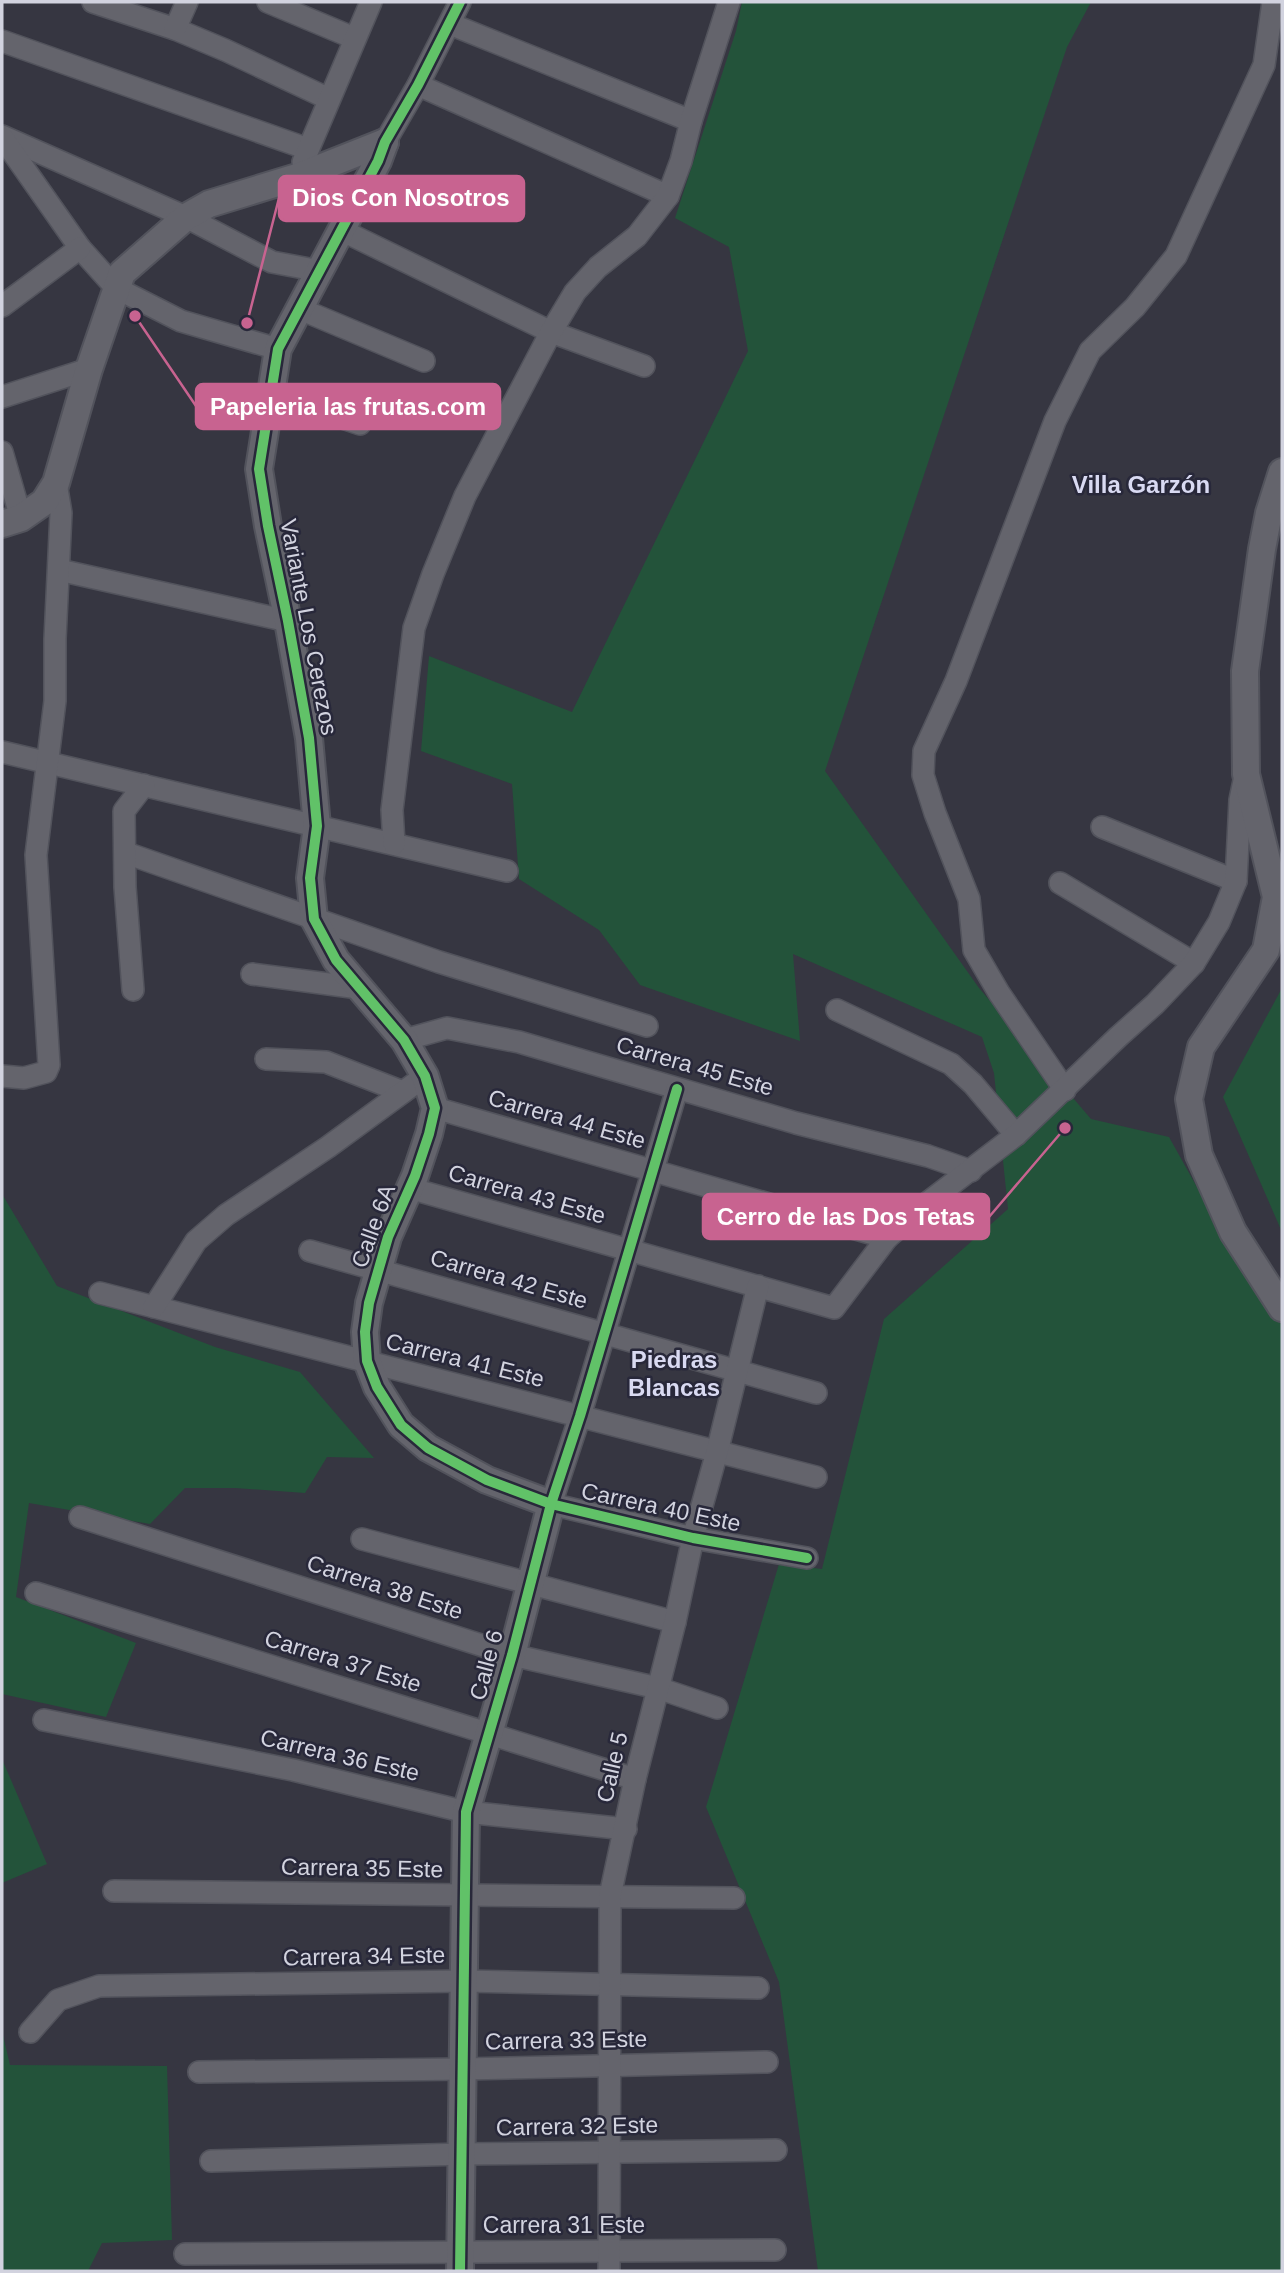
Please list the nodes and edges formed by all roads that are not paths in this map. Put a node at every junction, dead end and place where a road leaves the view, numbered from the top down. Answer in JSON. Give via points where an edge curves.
{"nodes":[{"id":1,"x":187,"y":2,"type":"edge"},
{"id":2,"x":268,"y":2,"type":"edge"},
{"id":3,"x":371,"y":2,"type":"edge"},
{"id":4,"x":460,"y":2,"type":"edge"},
{"id":5,"x":1273,"y":2,"type":"edge"},
{"id":6,"x":103,"y":3,"type":"edge"},
{"id":7,"x":724,"y":3,"type":"edge"},
{"id":8,"x":450,"y":24,"type":"junction"},
{"id":9,"x":175,"y":29,"type":"junction"},
{"id":10,"x":354,"y":38,"type":"junction"},
{"id":11,"x":2,"y":41,"type":"edge"},
{"id":12,"x":418,"y":85,"type":"junction"},
{"id":13,"x":329,"y":99,"type":"junction"},
{"id":14,"x":691,"y":121,"type":"junction"},
{"id":15,"x":2,"y":137,"type":"edge"},
{"id":16,"x":385,"y":142,"type":"junction"},
{"id":17,"x":309,"y":149,"type":"junction"},
{"id":18,"x":297,"y":177,"type":"junction"},
{"id":19,"x":668,"y":196,"type":"junction"},
{"id":20,"x":186,"y":217,"type":"junction"},
{"id":21,"x":341,"y":230,"type":"junction"},
{"id":22,"x":79,"y":248,"type":"junction"},
{"id":23,"x":320,"y":271,"type":"junction"},
{"id":24,"x":116,"y":288,"type":"junction"},
{"id":25,"x":2,"y":306,"type":"edge"},
{"id":26,"x":300,"y":309,"type":"junction"},
{"id":27,"x":551,"y":332,"type":"junction"},
{"id":28,"x":278,"y":349,"type":"junction"},
{"id":29,"x":425,"y":361,"type":"dead end"},
{"id":30,"x":644,"y":366,"type":"dead end"},
{"id":31,"x":89,"y":369,"type":"junction"},
{"id":32,"x":272,"y":394,"type":"junction"},
{"id":33,"x":2,"y":397,"type":"edge"},
{"id":34,"x":360,"y":424,"type":"dead end"},
{"id":35,"x":2,"y":452,"type":"edge"},
{"id":36,"x":1282,"y":472,"type":"edge"},
{"id":37,"x":56,"y":483,"type":"junction"},
{"id":38,"x":12,"y":521,"type":"edge"},
{"id":39,"x":59,"y":570,"type":"junction"},
{"id":40,"x":288,"y":621,"type":"junction"},
{"id":41,"x":2,"y":752,"type":"edge"},
{"id":42,"x":49,"y":763,"type":"junction"},
{"id":43,"x":1246,"y":774,"type":"junction"},
{"id":44,"x":144,"y":785,"type":"junction"},
{"id":45,"x":317,"y":826,"type":"junction"},
{"id":46,"x":1102,"y":827,"type":"dead end"},
{"id":47,"x":394,"y":844,"type":"junction"},
{"id":48,"x":126,"y":853,"type":"junction"},
{"id":49,"x":508,"y":871,"type":"dead end"},
{"id":50,"x":1236,"y":881,"type":"junction"},
{"id":51,"x":1060,"y":883,"type":"dead end"},
{"id":52,"x":314,"y":919,"type":"junction"},
{"id":53,"x":1194,"y":963,"type":"junction"},
{"id":54,"x":252,"y":974,"type":"dead end"},
{"id":55,"x":359,"y":988,"type":"junction"},
{"id":56,"x":133,"y":990,"type":"dead end"},
{"id":57,"x":837,"y":1010,"type":"dead end"},
{"id":58,"x":648,"y":1026,"type":"dead end"},
{"id":59,"x":404,"y":1040,"type":"junction"},
{"id":60,"x":266,"y":1059,"type":"dead end"},
{"id":61,"x":2,"y":1076,"type":"edge"},
{"id":62,"x":425,"y":1076,"type":"junction"},
{"id":63,"x":677,"y":1089,"type":"junction"},
{"id":64,"x":1065,"y":1090,"type":"junction"},
{"id":65,"x":404,"y":1092,"type":"junction"},
{"id":66,"x":435,"y":1108,"type":"junction"},
{"id":67,"x":1016,"y":1135,"type":"junction"},
{"id":68,"x":653,"y":1171,"type":"junction"},
{"id":69,"x":971,"y":1171,"type":"junction"},
{"id":70,"x":409,"y":1188,"type":"junction"},
{"id":71,"x":887,"y":1238,"type":"junction"},
{"id":72,"x":629,"y":1250,"type":"junction"},
{"id":73,"x":310,"y":1251,"type":"dead end"},
{"id":74,"x":379,"y":1270,"type":"junction"},
{"id":75,"x":758,"y":1286,"type":"junction"},
{"id":76,"x":100,"y":1293,"type":"dead end"},
{"id":77,"x":154,"y":1307,"type":"junction"},
{"id":78,"x":1282,"y":1308,"type":"edge"},
{"id":79,"x":604,"y":1333,"type":"junction"},
{"id":80,"x":367,"y":1362,"type":"junction"},
{"id":81,"x":738,"y":1371,"type":"junction"},
{"id":82,"x":816,"y":1393,"type":"dead end"},
{"id":83,"x":580,"y":1416,"type":"junction"},
{"id":84,"x":718,"y":1452,"type":"junction"},
{"id":85,"x":816,"y":1477,"type":"dead end"},
{"id":86,"x":551,"y":1504,"type":"junction"},
{"id":87,"x":80,"y":1517,"type":"dead end"},
{"id":88,"x":693,"y":1538,"type":"junction"},
{"id":89,"x":362,"y":1539,"type":"dead end"},
{"id":90,"x":807,"y":1558,"type":"dead end"},
{"id":91,"x":529,"y":1582,"type":"junction"},
{"id":92,"x":36,"y":1593,"type":"dead end"},
{"id":93,"x":675,"y":1622,"type":"junction"},
{"id":94,"x":512,"y":1655,"type":"junction"},
{"id":95,"x":658,"y":1688,"type":"junction"},
{"id":96,"x":717,"y":1708,"type":"dead end"},
{"id":97,"x":44,"y":1720,"type":"dead end"},
{"id":98,"x":489,"y":1734,"type":"junction"},
{"id":99,"x":635,"y":1779,"type":"junction"},
{"id":100,"x":466,"y":1812,"type":"junction"},
{"id":101,"x":626,"y":1829,"type":"junction"},
{"id":102,"x":114,"y":1891,"type":"dead end"},
{"id":103,"x":466,"y":1896,"type":"junction"},
{"id":104,"x":610,"y":1896,"type":"junction"},
{"id":105,"x":734,"y":1898,"type":"dead end"},
{"id":106,"x":465,"y":1981,"type":"junction"},
{"id":107,"x":610,"y":1983,"type":"junction"},
{"id":108,"x":758,"y":1988,"type":"dead end"},
{"id":109,"x":30,"y":2032,"type":"dead end"},
{"id":110,"x":767,"y":2062,"type":"dead end"},
{"id":111,"x":610,"y":2065,"type":"junction"},
{"id":112,"x":464,"y":2069,"type":"junction"},
{"id":113,"x":199,"y":2072,"type":"dead end"},
{"id":114,"x":776,"y":2150,"type":"dead end"},
{"id":115,"x":609,"y":2151,"type":"junction"},
{"id":116,"x":463,"y":2154,"type":"junction"},
{"id":117,"x":211,"y":2161,"type":"dead end"},
{"id":118,"x":775,"y":2250,"type":"dead end"},
{"id":119,"x":185,"y":2254,"type":"dead end"},
{"id":120,"x":609,"y":2261,"type":"edge"},
{"id":121,"x":460,"y":2262,"type":"edge"}],
"edges":[{"from":1,"to":9,"type":"street"},
{"from":2,"to":10,"type":"street"},
{"from":3,"to":10,"type":"street"},
{"from":4,"to":8,"type":"street"},
{"from":5,"to":64,"type":"street","via":[[1264,65],[1176,256],[1135,307],[1090,351],[1055,421],[956,681],[924,751],[923,775],[969,899],[974,950]]},
{"from":6,"to":9,"type":"street"},
{"from":7,"to":14,"type":"street"},
{"from":8,"to":12,"type":"street"},
{"from":8,"to":14,"type":"street"},
{"from":9,"to":13,"type":"street"},
{"from":10,"to":13,"type":"street"},
{"from":11,"to":17,"type":"street"},
{"from":12,"to":16,"type":"street"},
{"from":12,"to":19,"type":"street"},
{"from":13,"to":17,"type":"street"},
{"from":14,"to":19,"type":"street"},
{"from":15,"to":20,"type":"street"},
{"from":15,"to":22,"type":"street"},
{"from":16,"to":18,"type":"street"},
{"from":16,"to":21,"type":"street","name":"Variante Los Cerezos"},
{"from":17,"to":18,"type":"street"},
{"from":18,"to":20,"type":"street","via":[[209,204]]},
{"from":19,"to":27,"type":"street","via":[[637,236],[575,292]]},
{"from":20,"to":23,"type":"street","via":[[272,262]]},
{"from":20,"to":24,"type":"street","via":[[122,273]]},
{"from":21,"to":23,"type":"street","name":"Variante Los Cerezos"},
{"from":21,"to":27,"type":"street"},
{"from":22,"to":24,"type":"street"},
{"from":22,"to":25,"type":"street"},
{"from":23,"to":26,"type":"street","name":"Variante Los Cerezos"},
{"from":24,"to":28,"type":"street","via":[[181,321]]},
{"from":24,"to":31,"type":"street"},
{"from":26,"to":28,"type":"street","name":"Variante Los Cerezos"},
{"from":26,"to":29,"type":"street"},
{"from":27,"to":30,"type":"street"},
{"from":27,"to":47,"type":"street","via":[[465,496],[414,628],[392,810]]},
{"from":28,"to":32,"type":"street","name":"Variante Los Cerezos"},
{"from":31,"to":33,"type":"street"},
{"from":31,"to":37,"type":"street"},
{"from":32,"to":34,"type":"street"},
{"from":32,"to":40,"type":"street","name":"Variante Los Cerezos","via":[[259,469]]},
{"from":35,"to":38,"type":"street"},
{"from":36,"to":43,"type":"street","via":[[1262,549],[1245,671]]},
{"from":37,"to":38,"type":"street","via":[[44,502]]},
{"from":37,"to":39,"type":"street","via":[[61,513]]},
{"from":39,"to":40,"type":"street"},
{"from":39,"to":42,"type":"street"},
{"from":40,"to":45,"type":"street","name":"Variante Los Cerezos","via":[[309,738]]},
{"from":41,"to":42,"type":"street"},
{"from":42,"to":44,"type":"street"},
{"from":42,"to":61,"type":"street","via":[[36,855],[49,1065],[46,1072],[24,1078]]},
{"from":43,"to":50,"type":"street","via":[[1240,800]]},
{"from":43,"to":78,"type":"street","via":[[1276,897],[1266,950],[1201,1047],[1189,1099],[1199,1155],[1233,1232]]},
{"from":44,"to":45,"type":"street"},
{"from":44,"to":48,"type":"street","via":[[124,811]]},
{"from":45,"to":47,"type":"street"},
{"from":45,"to":52,"type":"street","name":"Variante Los Cerezos","via":[[310,878]]},
{"from":46,"to":50,"type":"street"},
{"from":47,"to":49,"type":"street"},
{"from":48,"to":52,"type":"street"},
{"from":48,"to":56,"type":"street"},
{"from":50,"to":53,"type":"street","via":[[1219,922]]},
{"from":51,"to":53,"type":"street"},
{"from":52,"to":55,"type":"street","name":"Variante Los Cerezos","via":[[336,960]]},
{"from":52,"to":58,"type":"street"},
{"from":53,"to":64,"type":"street"},
{"from":54,"to":55,"type":"street"},
{"from":55,"to":59,"type":"street","name":"Variante Los Cerezos"},
{"from":57,"to":67,"type":"street","via":[[951,1064]]},
{"from":59,"to":62,"type":"street","name":"Variante Los Cerezos"},
{"from":59,"to":63,"type":"street","name":"Carrera 45 Este","via":[[447,1028],[519,1042]]},
{"from":60,"to":65,"type":"street","via":[[326,1062]]},
{"from":62,"to":65,"type":"street"},
{"from":62,"to":66,"type":"street","name":"Variante Los Cerezos"},
{"from":63,"to":68,"type":"street","name":"Calle 6"},
{"from":63,"to":69,"type":"street","name":"Carrera 45 Este"},
{"from":64,"to":67,"type":"street"},
{"from":65,"to":77,"type":"street","via":[[226,1215],[196,1241]]},
{"from":66,"to":68,"type":"street","name":"Carrera 44 Este"},
{"from":66,"to":70,"type":"street","name":"Calle 6A"},
{"from":67,"to":69,"type":"street"},
{"from":68,"to":71,"type":"street","name":"Carrera 44 Este"},
{"from":68,"to":72,"type":"street","name":"Calle 6"},
{"from":69,"to":71,"type":"street"},
{"from":70,"to":72,"type":"street","name":"Carrera 43 Este"},
{"from":70,"to":74,"type":"street","name":"Calle 6A"},
{"from":71,"to":75,"type":"street","name":"Carrera 43 Este","via":[[834,1308]]},
{"from":72,"to":75,"type":"street","name":"Carrera 43 Este"},
{"from":72,"to":79,"type":"street","name":"Calle 6"},
{"from":73,"to":74,"type":"street","name":"Carrera 42 Este"},
{"from":74,"to":79,"type":"street","name":"Carrera 42 Este"},
{"from":74,"to":80,"type":"street","name":"Calle 6A","via":[[365,1332]]},
{"from":75,"to":81,"type":"street","name":"Calle 5"},
{"from":76,"to":77,"type":"street","name":"Carrera 41 Este"},
{"from":77,"to":80,"type":"street","name":"Carrera 41 Este"},
{"from":79,"to":81,"type":"street","name":"Carrera 42 Este"},
{"from":79,"to":83,"type":"street","name":"Calle 6"},
{"from":80,"to":83,"type":"street","name":"Carrera 41 Este"},
{"from":80,"to":86,"type":"street","name":"Carrera 40 Este","via":[[401,1425],[428,1448],[475,1474]]},
{"from":81,"to":82,"type":"street","name":"Carrera 42 Este"},
{"from":81,"to":84,"type":"street","name":"Calle 5"},
{"from":83,"to":84,"type":"street","name":"Carrera 41 Este"},
{"from":83,"to":86,"type":"street","name":"Calle 6"},
{"from":84,"to":85,"type":"street","name":"Carrera 41 Este"},
{"from":84,"to":88,"type":"street","name":"Calle 5"},
{"from":86,"to":88,"type":"street","name":"Carrera 40 Este"},
{"from":86,"to":91,"type":"street","name":"Calle 6"},
{"from":87,"to":94,"type":"street","name":"Carrera 38 Este"},
{"from":88,"to":90,"type":"street","name":"Carrera 40 Este"},
{"from":88,"to":93,"type":"street","name":"Calle 5"},
{"from":89,"to":91,"type":"street"},
{"from":91,"to":93,"type":"street"},
{"from":91,"to":94,"type":"street","name":"Calle 6"},
{"from":92,"to":98,"type":"street","name":"Carrera 37 Este"},
{"from":93,"to":95,"type":"street","name":"Calle 5"},
{"from":94,"to":95,"type":"street","name":"Carrera 38 Este"},
{"from":94,"to":98,"type":"street","name":"Calle 6"},
{"from":95,"to":96,"type":"street","name":"Carrera 38 Este"},
{"from":95,"to":99,"type":"street","name":"Calle 5"},
{"from":97,"to":100,"type":"street","name":"Carrera 36 Este","via":[[293,1770]]},
{"from":98,"to":99,"type":"street","name":"Carrera 37 Este"},
{"from":98,"to":100,"type":"street","name":"Calle 6"},
{"from":99,"to":101,"type":"street","name":"Calle 5"},
{"from":100,"to":101,"type":"street","name":"Carrera 36 Este"},
{"from":100,"to":103,"type":"street","name":"Calle 6"},
{"from":101,"to":104,"type":"street","name":"Calle 5"},
{"from":102,"to":103,"type":"street","name":"Carrera 35 Este"},
{"from":103,"to":104,"type":"street","name":"Carrera 35 Este"},
{"from":103,"to":106,"type":"street","name":"Calle 6"},
{"from":104,"to":105,"type":"street","name":"Carrera 35 Este"},
{"from":104,"to":107,"type":"street","name":"Calle 5"},
{"from":106,"to":107,"type":"street","name":"Carrera 34 Este"},
{"from":106,"to":109,"type":"street","name":"Carrera 34 Este","via":[[99,1986],[58,2000]]},
{"from":106,"to":112,"type":"street","name":"Calle 6"},
{"from":107,"to":108,"type":"street","name":"Carrera 34 Este"},
{"from":107,"to":111,"type":"street","name":"Calle 5"},
{"from":110,"to":111,"type":"street","name":"Carrera 33 Este"},
{"from":111,"to":112,"type":"street","name":"Carrera 33 Este"},
{"from":111,"to":115,"type":"street","name":"Calle 5"},
{"from":112,"to":113,"type":"street","name":"Carrera 33 Este"},
{"from":112,"to":116,"type":"street","name":"Calle 6"},
{"from":114,"to":115,"type":"street","name":"Carrera 32 Este"},
{"from":115,"to":116,"type":"street","name":"Carrera 32 Este"},
{"from":115,"to":120,"type":"street","name":"Calle 5"},
{"from":116,"to":117,"type":"street","name":"Carrera 32 Este"},
{"from":116,"to":121,"type":"street","name":"Calle 6"},
{"from":118,"to":120,"type":"street","name":"Carrera 31 Este"},
{"from":119,"to":121,"type":"street","name":"Carrera 31 Este"},
{"from":120,"to":121,"type":"street","name":"Carrera 31 Este"}]}
